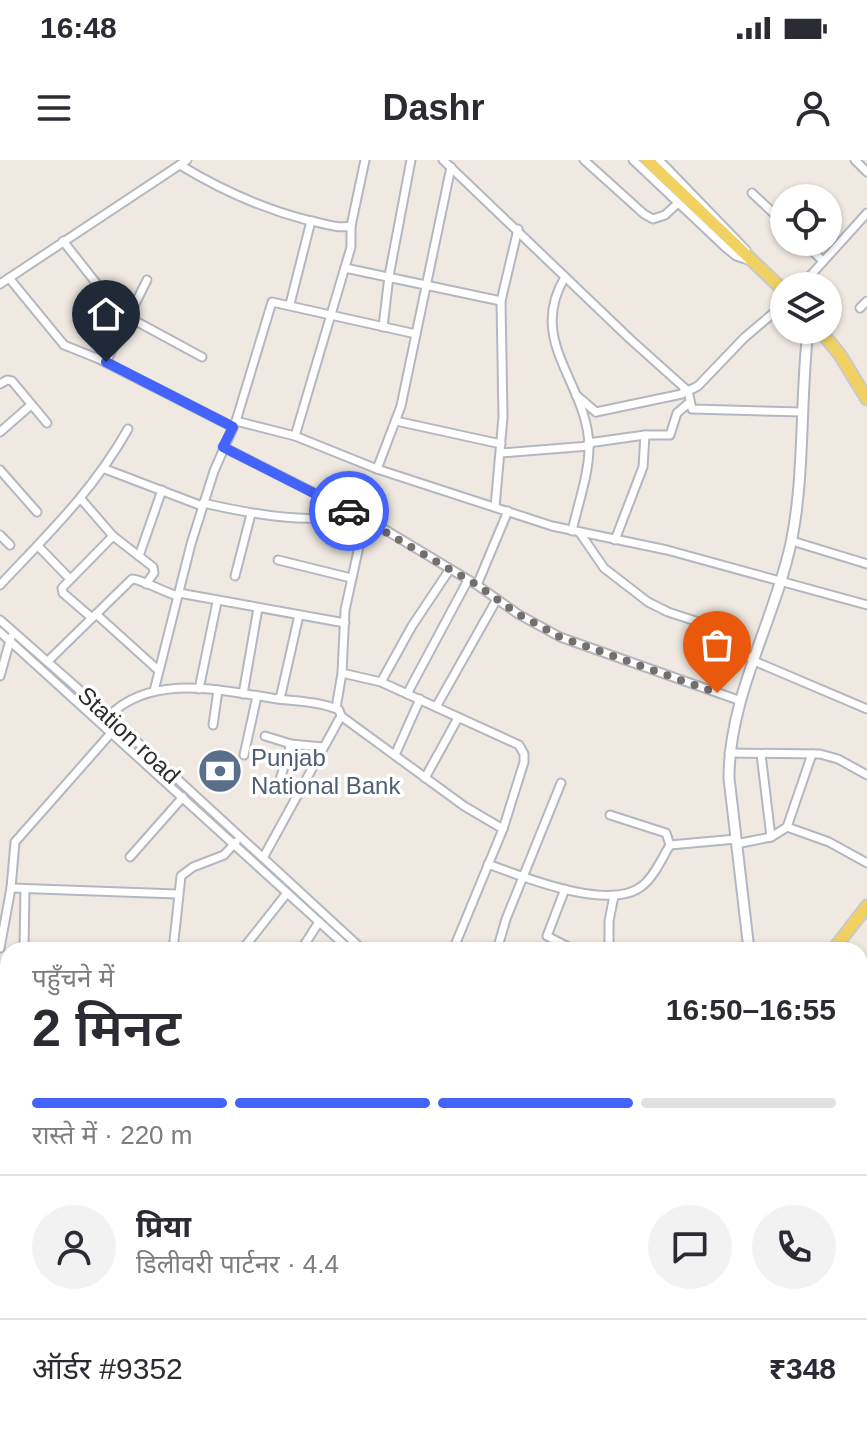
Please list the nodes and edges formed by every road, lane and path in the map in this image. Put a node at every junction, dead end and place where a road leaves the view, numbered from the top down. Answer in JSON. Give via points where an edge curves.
{"nodes":[{"id":1,"x":365,"y":160,"type":"edge"},
{"id":2,"x":411,"y":160,"type":"edge"},
{"id":3,"x":443,"y":160,"type":"edge"},
{"id":4,"x":584,"y":160,"type":"edge"},
{"id":5,"x":633,"y":160,"type":"edge"},
{"id":6,"x":647,"y":160,"type":"edge"},
{"id":7,"x":659,"y":160,"type":"edge"},
{"id":8,"x":855,"y":160,"type":"edge"},
{"id":9,"x":183,"y":162,"type":"edge"},
{"id":10,"x":451,"y":167,"type":"junction"},
{"id":11,"x":867,"y":172,"type":"edge"},
{"id":12,"x":752,"y":193,"type":"dead end"},
{"id":13,"x":678,"y":203,"type":"junction"},
{"id":14,"x":770,"y":210,"type":"edge"},
{"id":15,"x":867,"y":213,"type":"edge"},
{"id":16,"x":311,"y":221,"type":"junction"},
{"id":17,"x":351,"y":226,"type":"junction"},
{"id":18,"x":518,"y":229,"type":"junction"},
{"id":19,"x":63,"y":241,"type":"junction"},
{"id":20,"x":818,"y":256,"type":"edge"},
{"id":21,"x":750,"y":258,"type":"junction"},
{"id":22,"x":823,"y":261,"type":"junction"},
{"id":23,"x":345,"y":268,"type":"junction"},
{"id":24,"x":813,"y":272,"type":"edge"},
{"id":25,"x":389,"y":276,"type":"junction"},
{"id":26,"x":565,"y":277,"type":"junction"},
{"id":27,"x":770,"y":277,"type":"edge"},
{"id":28,"x":9,"y":278,"type":"junction"},
{"id":29,"x":147,"y":280,"type":"dead end"},
{"id":30,"x":426,"y":283,"type":"junction"},
{"id":31,"x":0,"y":284,"type":"edge"},
{"id":32,"x":501,"y":301,"type":"junction"},
{"id":33,"x":867,"y":301,"type":"edge"},
{"id":34,"x":290,"y":304,"type":"junction"},
{"id":35,"x":860,"y":308,"type":"dead end"},
{"id":36,"x":331,"y":315,"type":"junction"},
{"id":37,"x":770,"y":316,"type":"edge"},
{"id":38,"x":127,"y":318,"type":"junction"},
{"id":39,"x":383,"y":327,"type":"junction"},
{"id":40,"x":416,"y":334,"type":"junction"},
{"id":41,"x":807,"y":344,"type":"edge"},
{"id":42,"x":831,"y":344,"type":"edge"},
{"id":43,"x":202,"y":357,"type":"dead end"},
{"id":44,"x":106,"y":362,"type":"junction"},
{"id":45,"x":0,"y":384,"type":"edge"},
{"id":46,"x":863,"y":384,"type":"edge"},
{"id":47,"x":686,"y":390,"type":"junction"},
{"id":48,"x":575,"y":394,"type":"junction"},
{"id":49,"x":867,"y":399,"type":"edge"},
{"id":50,"x":690,"y":402,"type":"junction"},
{"id":51,"x":31,"y":405,"type":"junction"},
{"id":52,"x":596,"y":412,"type":"junction"},
{"id":53,"x":802,"y":412,"type":"junction"},
{"id":54,"x":396,"y":421,"type":"junction"},
{"id":55,"x":47,"y":423,"type":"dead end"},
{"id":56,"x":235,"y":424,"type":"junction"},
{"id":57,"x":128,"y":429,"type":"dead end"},
{"id":58,"x":587,"y":430,"type":"junction"},
{"id":59,"x":0,"y":432,"type":"edge"},
{"id":60,"x":645,"y":435,"type":"junction"},
{"id":61,"x":295,"y":436,"type":"junction"},
{"id":62,"x":589,"y":444,"type":"junction"},
{"id":63,"x":223,"y":447,"type":"junction"},
{"id":64,"x":501,"y":448,"type":"junction"},
{"id":65,"x":105,"y":469,"type":"junction"},
{"id":66,"x":377,"y":469,"type":"junction"},
{"id":67,"x":0,"y":470,"type":"edge"},
{"id":68,"x":162,"y":490,"type":"junction"},
{"id":69,"x":81,"y":499,"type":"junction"},
{"id":70,"x":203,"y":505,"type":"junction"},
{"id":71,"x":495,"y":507,"type":"junction"},
{"id":72,"x":349,"y":511,"type":"junction"},
{"id":73,"x":508,"y":511,"type":"junction"},
{"id":74,"x":37,"y":512,"type":"dead end"},
{"id":75,"x":251,"y":514,"type":"junction"},
{"id":76,"x":365,"y":519,"type":"junction"},
{"id":77,"x":576,"y":532,"type":"junction"},
{"id":78,"x":0,"y":535,"type":"edge"},
{"id":79,"x":113,"y":536,"type":"junction"},
{"id":80,"x":615,"y":540,"type":"junction"},
{"id":81,"x":792,"y":541,"type":"junction"},
{"id":82,"x":10,"y":545,"type":"dead end"},
{"id":83,"x":38,"y":546,"type":"junction"},
{"id":84,"x":139,"y":556,"type":"junction"},
{"id":85,"x":278,"y":560,"type":"dead end"},
{"id":86,"x":867,"y":564,"type":"edge"},
{"id":87,"x":450,"y":569,"type":"junction"},
{"id":88,"x":235,"y":576,"type":"dead end"},
{"id":89,"x":351,"y":578,"type":"junction"},
{"id":90,"x":70,"y":579,"type":"junction"},
{"id":91,"x":468,"y":580,"type":"junction"},
{"id":92,"x":779,"y":582,"type":"junction"},
{"id":93,"x":146,"y":584,"type":"junction"},
{"id":94,"x":0,"y":585,"type":"edge"},
{"id":95,"x":477,"y":585,"type":"junction"},
{"id":96,"x":178,"y":595,"type":"junction"},
{"id":97,"x":497,"y":599,"type":"junction"},
{"id":98,"x":217,"y":602,"type":"junction"},
{"id":99,"x":867,"y":605,"type":"edge"},
{"id":100,"x":258,"y":608,"type":"junction"},
{"id":101,"x":299,"y":615,"type":"junction"},
{"id":102,"x":94,"y":616,"type":"junction"},
{"id":103,"x":0,"y":620,"type":"edge"},
{"id":104,"x":345,"y":623,"type":"junction"},
{"id":105,"x":13,"y":631,"type":"junction"},
{"id":106,"x":0,"y":632,"type":"edge"},
{"id":107,"x":10,"y":641,"type":"junction"},
{"id":108,"x":48,"y":661,"type":"junction"},
{"id":109,"x":754,"y":661,"type":"junction"},
{"id":110,"x":158,"y":670,"type":"junction"},
{"id":111,"x":342,"y":673,"type":"junction"},
{"id":112,"x":0,"y":676,"type":"edge"},
{"id":113,"x":381,"y":682,"type":"junction"},
{"id":114,"x":199,"y":689,"type":"junction"},
{"id":115,"x":218,"y":690,"type":"junction"},
{"id":116,"x":154,"y":691,"type":"junction"},
{"id":117,"x":243,"y":694,"type":"junction"},
{"id":118,"x":407,"y":694,"type":"junction"},
{"id":119,"x":257,"y":696,"type":"junction"},
{"id":120,"x":280,"y":699,"type":"junction"},
{"id":121,"x":420,"y":699,"type":"junction"},
{"id":122,"x":741,"y":701,"type":"junction"},
{"id":123,"x":436,"y":707,"type":"junction"},
{"id":124,"x":336,"y":708,"type":"junction"},
{"id":125,"x":867,"y":709,"type":"edge"},
{"id":126,"x":109,"y":716,"type":"junction"},
{"id":127,"x":341,"y":716,"type":"junction"},
{"id":128,"x":458,"y":718,"type":"junction"},
{"id":129,"x":213,"y":725,"type":"dead end"},
{"id":130,"x":112,"y":732,"type":"junction"},
{"id":131,"x":265,"y":736,"type":"dead end"},
{"id":132,"x":291,"y":744,"type":"junction"},
{"id":133,"x":323,"y":747,"type":"junction"},
{"id":134,"x":729,"y":753,"type":"junction"},
{"id":135,"x":761,"y":754,"type":"junction"},
{"id":136,"x":812,"y":754,"type":"junction"},
{"id":137,"x":244,"y":755,"type":"dead end"},
{"id":138,"x":395,"y":755,"type":"junction"},
{"id":139,"x":867,"y":775,"type":"edge"},
{"id":140,"x":425,"y":778,"type":"junction"},
{"id":141,"x":561,"y":783,"type":"dead end"},
{"id":142,"x":278,"y":786,"type":"dead end"},
{"id":143,"x":183,"y":797,"type":"junction"},
{"id":144,"x":610,"y":815,"type":"dead end"},
{"id":145,"x":787,"y":827,"type":"junction"},
{"id":146,"x":503,"y":829,"type":"junction"},
{"id":147,"x":771,"y":837,"type":"junction"},
{"id":148,"x":238,"y":840,"type":"junction"},
{"id":149,"x":736,"y":842,"type":"junction"},
{"id":150,"x":0,"y":844,"type":"edge"},
{"id":151,"x":670,"y":845,"type":"junction"},
{"id":152,"x":13,"y":846,"type":"junction"},
{"id":153,"x":130,"y":857,"type":"dead end"},
{"id":154,"x":263,"y":858,"type":"junction"},
{"id":155,"x":867,"y":863,"type":"edge"},
{"id":156,"x":488,"y":864,"type":"junction"},
{"id":157,"x":524,"y":878,"type":"junction"},
{"id":158,"x":11,"y":888,"type":"junction"},
{"id":159,"x":25,"y":889,"type":"junction"},
{"id":160,"x":565,"y":889,"type":"junction"},
{"id":161,"x":287,"y":893,"type":"junction"},
{"id":162,"x":177,"y":894,"type":"junction"},
{"id":163,"x":614,"y":896,"type":"junction"},
{"id":164,"x":867,"y":906,"type":"edge"},
{"id":165,"x":319,"y":922,"type":"junction"},
{"id":166,"x":861,"y":922,"type":"edge"},
{"id":167,"x":2,"y":930,"type":"edge"},
{"id":168,"x":24,"y":942,"type":"edge"},
{"id":169,"x":174,"y":942,"type":"edge"},
{"id":170,"x":248,"y":942,"type":"edge"},
{"id":171,"x":306,"y":942,"type":"edge"},
{"id":172,"x":341,"y":942,"type":"edge"},
{"id":173,"x":354,"y":942,"type":"edge"},
{"id":174,"x":456,"y":942,"type":"edge"},
{"id":175,"x":499,"y":942,"type":"edge"},
{"id":176,"x":559,"y":942,"type":"edge"},
{"id":177,"x":609,"y":942,"type":"edge"},
{"id":178,"x":748,"y":942,"type":"edge"},
{"id":179,"x":841,"y":942,"type":"edge"},
{"id":180,"x":847,"y":942,"type":"edge"}],
"edges":[{"from":1,"to":17,"type":"street"},
{"from":2,"to":25,"type":"street"},
{"from":3,"to":10,"type":"street"},
{"from":4,"to":13,"type":"street","via":[[653,219]]},
{"from":5,"to":13,"type":"street"},
{"from":6,"to":21,"type":"main road"},
{"from":7,"to":21,"type":"street","via":[[739,240]]},
{"from":8,"to":11,"type":"street"},
{"from":9,"to":16,"type":"street","via":[[245,201]]},
{"from":9,"to":19,"type":"street"},
{"from":10,"to":18,"type":"street"},
{"from":10,"to":30,"type":"street"},
{"from":12,"to":14,"type":"street"},
{"from":13,"to":21,"type":"street","via":[[736,256]]},
{"from":15,"to":22,"type":"street"},
{"from":16,"to":17,"type":"street"},
{"from":16,"to":34,"type":"street"},
{"from":17,"to":23,"type":"street"},
{"from":18,"to":26,"type":"street"},
{"from":18,"to":32,"type":"street"},
{"from":19,"to":28,"type":"street"},
{"from":19,"to":38,"type":"street"},
{"from":20,"to":22,"type":"street"},
{"from":21,"to":27,"type":"main road"},
{"from":22,"to":24,"type":"street"},
{"from":23,"to":25,"type":"street"},
{"from":23,"to":36,"type":"street"},
{"from":25,"to":30,"type":"street"},
{"from":25,"to":39,"type":"street"},
{"from":26,"to":47,"type":"street"},
{"from":26,"to":48,"type":"street","via":[[550,320]]},
{"from":28,"to":31,"type":"street"},
{"from":28,"to":44,"type":"street","via":[[60,341]]},
{"from":29,"to":38,"type":"street"},
{"from":30,"to":32,"type":"street"},
{"from":30,"to":40,"type":"street"},
{"from":32,"to":64,"type":"street"},
{"from":33,"to":35,"type":"street"},
{"from":34,"to":36,"type":"street"},
{"from":34,"to":56,"type":"street","via":[[271,305]]},
{"from":36,"to":39,"type":"street"},
{"from":36,"to":61,"type":"street"},
{"from":37,"to":47,"type":"street","via":[[698,386]]},
{"from":38,"to":43,"type":"street"},
{"from":38,"to":44,"type":"street"},
{"from":39,"to":40,"type":"street"},
{"from":40,"to":54,"type":"street"},
{"from":41,"to":53,"type":"street"},
{"from":42,"to":46,"type":"main road"},
{"from":44,"to":56,"type":"street"},
{"from":45,"to":51,"type":"street","via":[[10,380]]},
{"from":46,"to":49,"type":"main road"},
{"from":47,"to":50,"type":"street"},
{"from":47,"to":52,"type":"street"},
{"from":48,"to":52,"type":"street"},
{"from":48,"to":58,"type":"street"},
{"from":50,"to":53,"type":"street","via":[[692,409]]},
{"from":50,"to":60,"type":"street","via":[[677,413],[670,435]]},
{"from":51,"to":55,"type":"street"},
{"from":51,"to":59,"type":"street"},
{"from":52,"to":58,"type":"street"},
{"from":53,"to":81,"type":"street"},
{"from":54,"to":64,"type":"street"},
{"from":54,"to":66,"type":"street"},
{"from":56,"to":61,"type":"street"},
{"from":56,"to":63,"type":"street"},
{"from":57,"to":65,"type":"street"},
{"from":58,"to":62,"type":"street"},
{"from":60,"to":62,"type":"street"},
{"from":60,"to":80,"type":"street","via":[[643,467]]},
{"from":61,"to":66,"type":"street"},
{"from":62,"to":64,"type":"street"},
{"from":62,"to":77,"type":"street"},
{"from":63,"to":70,"type":"street"},
{"from":63,"to":72,"type":"street"},
{"from":64,"to":71,"type":"street"},
{"from":65,"to":68,"type":"street"},
{"from":65,"to":69,"type":"street"},
{"from":66,"to":71,"type":"street"},
{"from":67,"to":74,"type":"street"},
{"from":68,"to":70,"type":"street"},
{"from":68,"to":84,"type":"street"},
{"from":69,"to":79,"type":"street"},
{"from":69,"to":83,"type":"street"},
{"from":70,"to":75,"type":"street"},
{"from":70,"to":96,"type":"street"},
{"from":71,"to":73,"type":"street"},
{"from":72,"to":75,"type":"street","via":[[329,518]]},
{"from":72,"to":76,"type":"street"},
{"from":73,"to":77,"type":"street"},
{"from":73,"to":95,"type":"street"},
{"from":75,"to":88,"type":"street"},
{"from":76,"to":87,"type":"street"},
{"from":76,"to":89,"type":"street"},
{"from":77,"to":80,"type":"street"},
{"from":77,"to":109,"type":"street","via":[[604,568],[648,602],[717,628]]},
{"from":78,"to":82,"type":"street"},
{"from":79,"to":84,"type":"street"},
{"from":79,"to":90,"type":"street"},
{"from":80,"to":92,"type":"street"},
{"from":81,"to":86,"type":"street"},
{"from":81,"to":92,"type":"street"},
{"from":83,"to":90,"type":"street"},
{"from":83,"to":94,"type":"street"},
{"from":84,"to":93,"type":"street","via":[[155,570]]},
{"from":85,"to":89,"type":"street"},
{"from":87,"to":91,"type":"street"},
{"from":87,"to":113,"type":"street"},
{"from":89,"to":104,"type":"street"},
{"from":90,"to":102,"type":"street","via":[[62,591]]},
{"from":91,"to":95,"type":"street"},
{"from":91,"to":118,"type":"street"},
{"from":92,"to":99,"type":"street"},
{"from":92,"to":109,"type":"street"},
{"from":93,"to":96,"type":"street"},
{"from":93,"to":102,"type":"street","via":[[132,579]]},
{"from":95,"to":97,"type":"street"},
{"from":96,"to":98,"type":"street"},
{"from":96,"to":110,"type":"street"},
{"from":97,"to":122,"type":"street","via":[[560,637]]},
{"from":97,"to":123,"type":"street"},
{"from":98,"to":100,"type":"street"},
{"from":98,"to":114,"type":"street"},
{"from":100,"to":101,"type":"street"},
{"from":100,"to":117,"type":"street"},
{"from":101,"to":104,"type":"street"},
{"from":101,"to":120,"type":"street"},
{"from":102,"to":108,"type":"street"},
{"from":102,"to":110,"type":"street"},
{"from":103,"to":105,"type":"street","name":"Station road"},
{"from":104,"to":111,"type":"street"},
{"from":105,"to":107,"type":"street"},
{"from":105,"to":108,"type":"street","name":"Station road"},
{"from":106,"to":107,"type":"street","name":"Station road"},
{"from":107,"to":112,"type":"street"},
{"from":107,"to":130,"type":"street","name":"Station road"},
{"from":108,"to":126,"type":"street","name":"Station road"},
{"from":109,"to":122,"type":"street"},
{"from":109,"to":125,"type":"street"},
{"from":110,"to":116,"type":"street"},
{"from":111,"to":113,"type":"street"},
{"from":111,"to":124,"type":"street"},
{"from":113,"to":118,"type":"street"},
{"from":114,"to":115,"type":"street"},
{"from":114,"to":116,"type":"street"},
{"from":115,"to":117,"type":"street"},
{"from":115,"to":129,"type":"street"},
{"from":116,"to":126,"type":"street"},
{"from":117,"to":119,"type":"street"},
{"from":118,"to":121,"type":"street"},
{"from":119,"to":120,"type":"street"},
{"from":119,"to":137,"type":"street"},
{"from":120,"to":124,"type":"street"},
{"from":121,"to":123,"type":"street"},
{"from":121,"to":138,"type":"street"},
{"from":122,"to":134,"type":"street"},
{"from":123,"to":128,"type":"street"},
{"from":124,"to":127,"type":"street"},
{"from":126,"to":148,"type":"street","name":"Station road"},
{"from":127,"to":133,"type":"street"},
{"from":127,"to":138,"type":"street"},
{"from":128,"to":140,"type":"street"},
{"from":128,"to":146,"type":"street","via":[[523,750]]},
{"from":130,"to":143,"type":"street","name":"Station road"},
{"from":130,"to":152,"type":"street"},
{"from":131,"to":132,"type":"street"},
{"from":132,"to":133,"type":"street"},
{"from":132,"to":142,"type":"street"},
{"from":133,"to":154,"type":"street"},
{"from":134,"to":135,"type":"street"},
{"from":134,"to":149,"type":"street"},
{"from":135,"to":136,"type":"street"},
{"from":135,"to":147,"type":"street"},
{"from":136,"to":139,"type":"street","via":[[838,759]]},
{"from":136,"to":145,"type":"street"},
{"from":138,"to":140,"type":"street"},
{"from":140,"to":146,"type":"street"},
{"from":141,"to":157,"type":"street"},
{"from":143,"to":148,"type":"street","name":"Station road"},
{"from":143,"to":153,"type":"street"},
{"from":144,"to":151,"type":"street","via":[[666,833]]},
{"from":145,"to":147,"type":"street"},
{"from":145,"to":155,"type":"street"},
{"from":146,"to":156,"type":"street"},
{"from":147,"to":149,"type":"street"},
{"from":148,"to":154,"type":"street","name":"Station road"},
{"from":148,"to":161,"type":"street","name":"Station road"},
{"from":148,"to":162,"type":"street","via":[[218,858],[185,871]]},
{"from":149,"to":151,"type":"street"},
{"from":149,"to":178,"type":"street"},
{"from":150,"to":152,"type":"street"},
{"from":151,"to":163,"type":"street","via":[[642,887]]},
{"from":152,"to":158,"type":"street"},
{"from":154,"to":173,"type":"street","name":"Station road"},
{"from":156,"to":157,"type":"street"},
{"from":156,"to":174,"type":"street"},
{"from":157,"to":160,"type":"street"},
{"from":157,"to":175,"type":"street"},
{"from":158,"to":159,"type":"street"},
{"from":158,"to":167,"type":"street"},
{"from":159,"to":162,"type":"street"},
{"from":159,"to":168,"type":"street"},
{"from":160,"to":163,"type":"street"},
{"from":160,"to":176,"type":"street","via":[[547,936]]},
{"from":161,"to":165,"type":"street","name":"Station road"},
{"from":161,"to":170,"type":"street"},
{"from":162,"to":169,"type":"street"},
{"from":163,"to":177,"type":"street"},
{"from":164,"to":166,"type":"main road"},
{"from":165,"to":171,"type":"street"},
{"from":165,"to":172,"type":"street","name":"Station road"},
{"from":166,"to":179,"type":"main road"},
{"from":166,"to":180,"type":"main road"}]}
